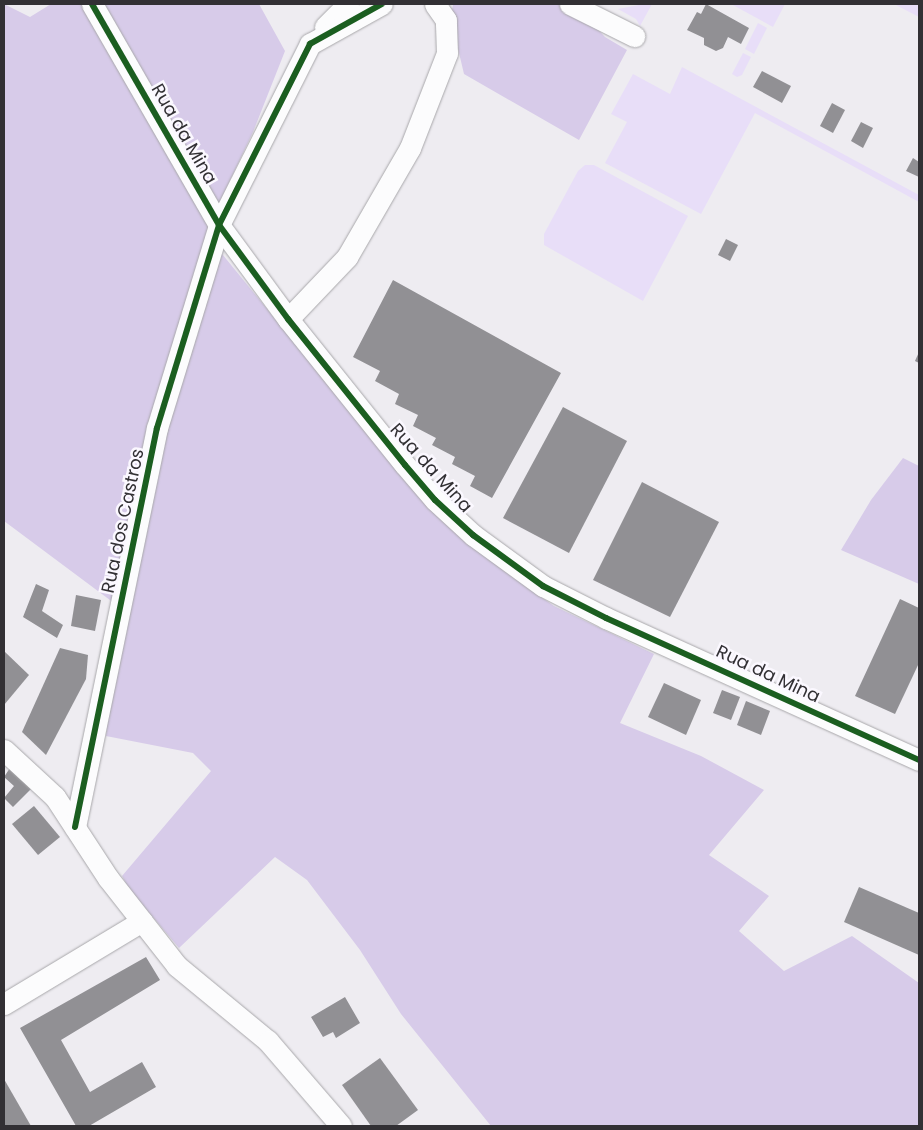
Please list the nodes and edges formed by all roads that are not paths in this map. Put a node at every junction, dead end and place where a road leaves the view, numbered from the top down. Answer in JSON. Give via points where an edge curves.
{"nodes":[{"id":1,"x":92,"y":4,"type":"edge"},
{"id":2,"x":348,"y":4,"type":"edge"},
{"id":3,"x":382,"y":4,"type":"edge"},
{"id":4,"x":435,"y":4,"type":"edge"},
{"id":5,"x":570,"y":4,"type":"edge"},
{"id":6,"x":634,"y":36,"type":"dead end"},
{"id":7,"x":310,"y":44,"type":"junction"},
{"id":8,"x":219,"y":225,"type":"junction"},
{"id":9,"x":288,"y":319,"type":"junction"},
{"id":10,"x":4,"y":750,"type":"edge"},
{"id":11,"x":919,"y":760,"type":"edge"},
{"id":12,"x":75,"y":827,"type":"junction"},
{"id":13,"x":142,"y":922,"type":"junction"},
{"id":14,"x":4,"y":1004,"type":"edge"},
{"id":15,"x":341,"y":1126,"type":"edge"}],
"edges":[{"from":1,"to":8,"type":"street","name":"Rua da Mina"},
{"from":2,"to":7,"type":"street","name":"Rua dos Castros"},
{"from":3,"to":7,"type":"street"},
{"from":4,"to":9,"type":"street","via":[[446,20],[447,53],[410,148],[346,257]]},
{"from":5,"to":6,"type":"street"},
{"from":7,"to":8,"type":"street","name":"Rua dos Castros"},
{"from":8,"to":9,"type":"street","name":"Rua da Mina"},
{"from":8,"to":12,"type":"street","name":"Rua dos Castros","via":[[157,428]]},
{"from":9,"to":11,"type":"street","name":"Rua da Mina","via":[[435,500],[503,559],[543,586],[606,618]]},
{"from":10,"to":12,"type":"street","via":[[55,797]]},
{"from":12,"to":13,"type":"street"},
{"from":13,"to":14,"type":"street"},
{"from":13,"to":15,"type":"street","via":[[177,966],[268,1040]]}]}
